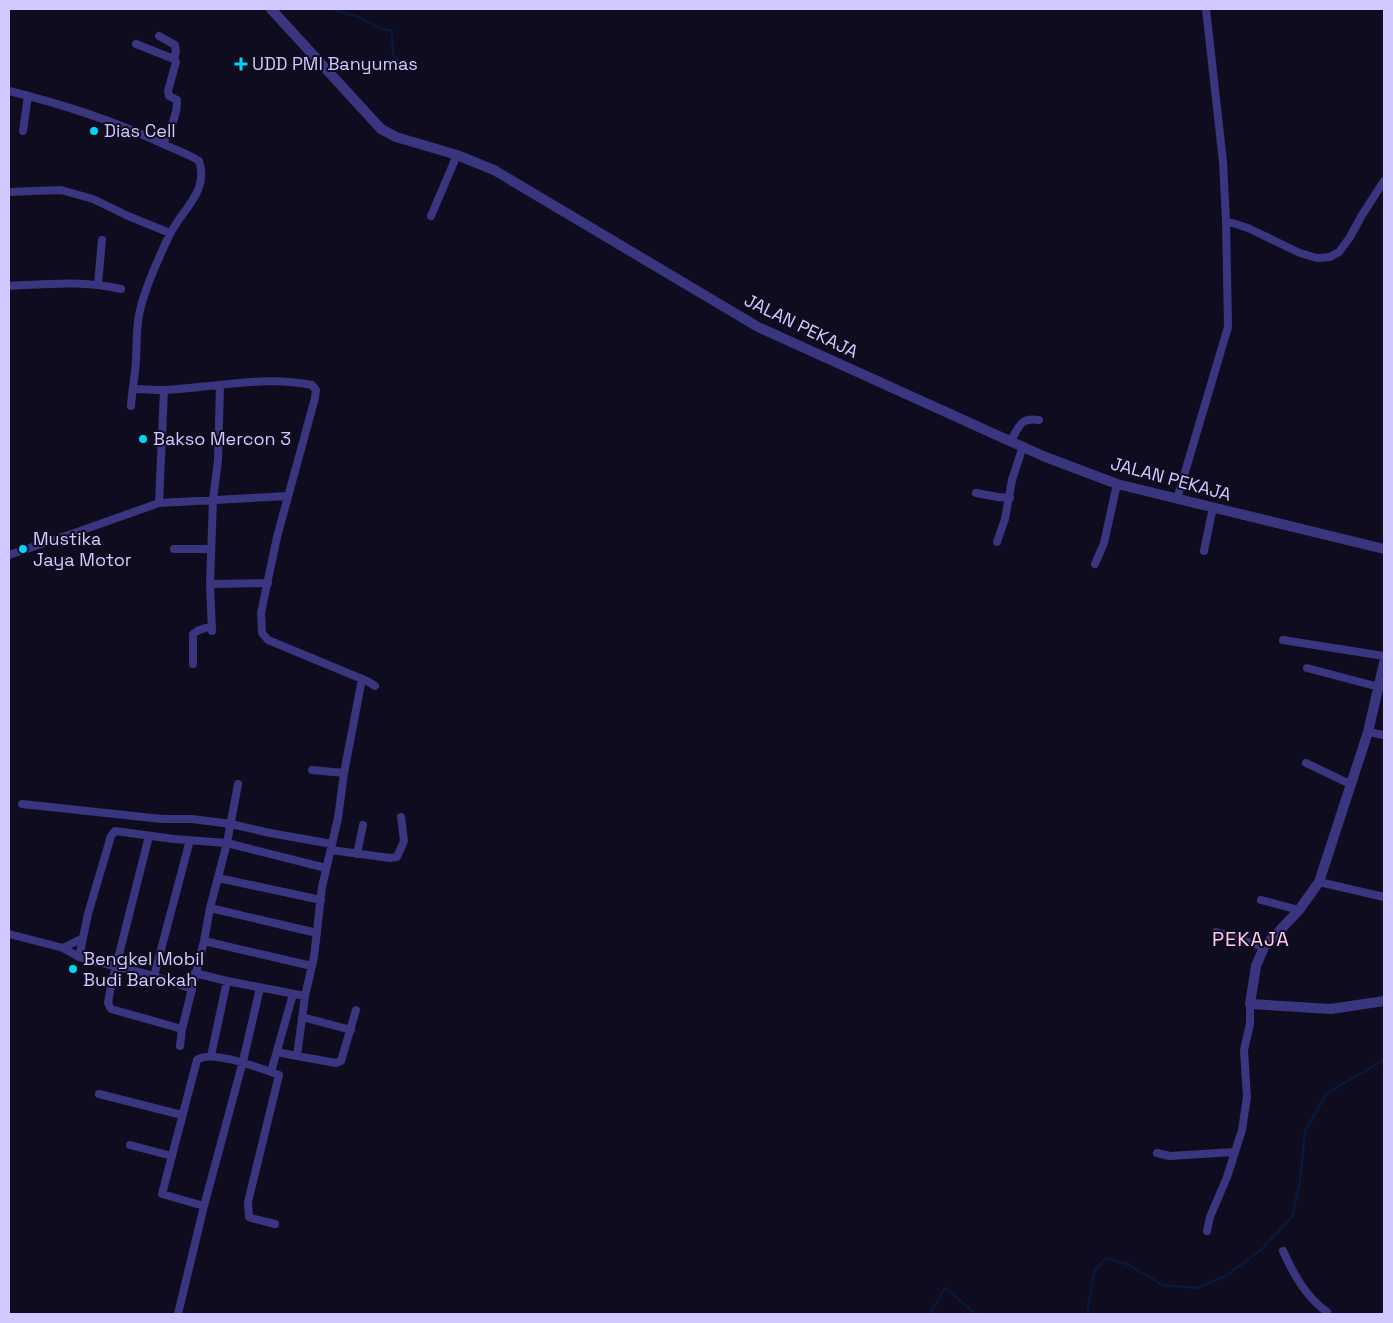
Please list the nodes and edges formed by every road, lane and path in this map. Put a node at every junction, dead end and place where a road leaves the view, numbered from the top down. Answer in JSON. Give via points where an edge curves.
{"nodes":[{"id":1,"x":271,"y":9,"type":"edge"},
{"id":2,"x":1206,"y":9,"type":"edge"},
{"id":3,"x":159,"y":36,"type":"dead end"},
{"id":4,"x":136,"y":44,"type":"dead end"},
{"id":5,"x":174,"y":59,"type":"junction"},
{"id":6,"x":9,"y":91,"type":"edge"},
{"id":7,"x":28,"y":96,"type":"junction"},
{"id":8,"x":23,"y":131,"type":"dead end"},
{"id":9,"x":163,"y":144,"type":"junction"},
{"id":10,"x":457,"y":155,"type":"junction"},
{"id":11,"x":1384,"y":181,"type":"edge"},
{"id":12,"x":9,"y":192,"type":"edge"},
{"id":13,"x":431,"y":216,"type":"dead end"},
{"id":14,"x":1226,"y":221,"type":"junction"},
{"id":15,"x":170,"y":233,"type":"junction"},
{"id":16,"x":102,"y":240,"type":"dead end"},
{"id":17,"x":98,"y":284,"type":"junction"},
{"id":18,"x":9,"y":286,"type":"edge"},
{"id":19,"x":121,"y":289,"type":"dead end"},
{"id":20,"x":220,"y":385,"type":"junction"},
{"id":21,"x":133,"y":389,"type":"junction"},
{"id":22,"x":164,"y":390,"type":"junction"},
{"id":23,"x":131,"y":406,"type":"dead end"},
{"id":24,"x":1038,"y":420,"type":"dead end"},
{"id":25,"x":1010,"y":440,"type":"junction"},
{"id":26,"x":1023,"y":446,"type":"junction"},
{"id":27,"x":1117,"y":484,"type":"junction"},
{"id":28,"x":976,"y":493,"type":"dead end"},
{"id":29,"x":288,"y":496,"type":"junction"},
{"id":30,"x":1010,"y":498,"type":"junction"},
{"id":31,"x":1177,"y":499,"type":"junction"},
{"id":32,"x":213,"y":500,"type":"junction"},
{"id":33,"x":159,"y":503,"type":"junction"},
{"id":34,"x":1213,"y":507,"type":"junction"},
{"id":35,"x":997,"y":542,"type":"dead end"},
{"id":36,"x":174,"y":549,"type":"dead end"},
{"id":37,"x":211,"y":549,"type":"junction"},
{"id":38,"x":1384,"y":549,"type":"edge"},
{"id":39,"x":1204,"y":551,"type":"dead end"},
{"id":40,"x":9,"y":555,"type":"edge"},
{"id":41,"x":1095,"y":564,"type":"dead end"},
{"id":42,"x":268,"y":583,"type":"junction"},
{"id":43,"x":210,"y":584,"type":"junction"},
{"id":44,"x":1283,"y":640,"type":"dead end"},
{"id":45,"x":1384,"y":656,"type":"edge"},
{"id":46,"x":1384,"y":663,"type":"edge"},
{"id":47,"x":193,"y":664,"type":"dead end"},
{"id":48,"x":1307,"y":668,"type":"dead end"},
{"id":49,"x":362,"y":679,"type":"junction"},
{"id":50,"x":375,"y":686,"type":"dead end"},
{"id":51,"x":1378,"y":687,"type":"junction"},
{"id":52,"x":1368,"y":732,"type":"junction"},
{"id":53,"x":1384,"y":735,"type":"edge"},
{"id":54,"x":1306,"y":763,"type":"dead end"},
{"id":55,"x":312,"y":770,"type":"dead end"},
{"id":56,"x":344,"y":773,"type":"junction"},
{"id":57,"x":238,"y":784,"type":"dead end"},
{"id":58,"x":1350,"y":784,"type":"junction"},
{"id":59,"x":22,"y":804,"type":"dead end"},
{"id":60,"x":401,"y":817,"type":"dead end"},
{"id":61,"x":231,"y":824,"type":"junction"},
{"id":62,"x":363,"y":825,"type":"dead end"},
{"id":63,"x":149,"y":836,"type":"junction"},
{"id":64,"x":190,"y":840,"type":"junction"},
{"id":65,"x":227,"y":843,"type":"junction"},
{"id":66,"x":332,"y":847,"type":"junction"},
{"id":67,"x":357,"y":854,"type":"junction"},
{"id":68,"x":326,"y":868,"type":"junction"},
{"id":69,"x":218,"y":878,"type":"junction"},
{"id":70,"x":1319,"y":882,"type":"junction"},
{"id":71,"x":1384,"y":897,"type":"edge"},
{"id":72,"x":321,"y":900,"type":"junction"},
{"id":73,"x":1261,"y":900,"type":"dead end"},
{"id":74,"x":210,"y":908,"type":"junction"},
{"id":75,"x":1299,"y":910,"type":"junction"},
{"id":76,"x":1216,"y":932,"type":"dead end"},
{"id":77,"x":317,"y":933,"type":"junction"},
{"id":78,"x":9,"y":934,"type":"edge"},
{"id":79,"x":83,"y":938,"type":"junction"},
{"id":80,"x":204,"y":941,"type":"junction"},
{"id":81,"x":1264,"y":947,"type":"junction"},
{"id":82,"x":63,"y":948,"type":"junction"},
{"id":83,"x":78,"y":957,"type":"junction"},
{"id":84,"x":312,"y":966,"type":"junction"},
{"id":85,"x":116,"y":967,"type":"junction"},
{"id":86,"x":195,"y":973,"type":"junction"},
{"id":87,"x":154,"y":976,"type":"junction"},
{"id":88,"x":227,"y":981,"type":"junction"},
{"id":89,"x":260,"y":988,"type":"junction"},
{"id":90,"x":192,"y":989,"type":"junction"},
{"id":91,"x":293,"y":994,"type":"junction"},
{"id":92,"x":305,"y":996,"type":"junction"},
{"id":93,"x":1384,"y":1001,"type":"edge"},
{"id":94,"x":1250,"y":1004,"type":"junction"},
{"id":95,"x":356,"y":1010,"type":"dead end"},
{"id":96,"x":302,"y":1017,"type":"junction"},
{"id":97,"x":182,"y":1028,"type":"junction"},
{"id":98,"x":351,"y":1030,"type":"junction"},
{"id":99,"x":180,"y":1046,"type":"dead end"},
{"id":100,"x":277,"y":1052,"type":"junction"},
{"id":101,"x":211,"y":1056,"type":"junction"},
{"id":102,"x":297,"y":1056,"type":"junction"},
{"id":103,"x":243,"y":1064,"type":"junction"},
{"id":104,"x":271,"y":1072,"type":"junction"},
{"id":105,"x":99,"y":1094,"type":"dead end"},
{"id":106,"x":182,"y":1115,"type":"junction"},
{"id":107,"x":130,"y":1145,"type":"dead end"},
{"id":108,"x":1234,"y":1152,"type":"junction"},
{"id":109,"x":1157,"y":1153,"type":"dead end"},
{"id":110,"x":172,"y":1156,"type":"junction"},
{"id":111,"x":204,"y":1206,"type":"junction"},
{"id":112,"x":275,"y":1224,"type":"dead end"},
{"id":113,"x":1206,"y":1231,"type":"dead end"},
{"id":114,"x":1283,"y":1251,"type":"dead end"},
{"id":115,"x":1327,"y":1313,"type":"edge"},
{"id":116,"x":178,"y":1314,"type":"edge"},
{"id":117,"x":1336,"y":1314,"type":"edge"}],
"edges":[{"from":1,"to":10,"type":"street","name":"JALAN PEKAJA","via":[[381,129],[396,137]]},
{"from":2,"to":14,"type":"street","via":[[1223,162]]},
{"from":3,"to":5,"type":"street","via":[[175,45]]},
{"from":4,"to":5,"type":"street"},
{"from":5,"to":9,"type":"street","via":[[176,66],[168,94],[177,100],[177,104]]},
{"from":6,"to":7,"type":"street"},
{"from":7,"to":8,"type":"street"},
{"from":7,"to":9,"type":"street","via":[[98,116]]},
{"from":9,"to":15,"type":"street","via":[[193,157],[201,168],[196,198]]},
{"from":10,"to":13,"type":"street"},
{"from":10,"to":25,"type":"street","name":"JALAN PEKAJA","via":[[494,170],[758,327]]},
{"from":11,"to":14,"type":"street","via":[[1350,237],[1339,252],[1330,257],[1317,258],[1300,253]]},
{"from":12,"to":15,"type":"street","via":[[60,190],[93,199]]},
{"from":14,"to":31,"type":"street","via":[[1228,326]]},
{"from":15,"to":21,"type":"street","via":[[139,312]]},
{"from":16,"to":17,"type":"street"},
{"from":17,"to":18,"type":"street"},
{"from":17,"to":19,"type":"street"},
{"from":20,"to":22,"type":"street"},
{"from":20,"to":29,"type":"street","via":[[286,381],[312,385],[316,390]]},
{"from":20,"to":32,"type":"street","via":[[218,460]]},
{"from":21,"to":22,"type":"street"},
{"from":21,"to":23,"type":"street"},
{"from":22,"to":33,"type":"street"},
{"from":24,"to":25,"type":"street","via":[[1024,420]]},
{"from":25,"to":26,"type":"street","name":"JALAN PEKAJA"},
{"from":26,"to":27,"type":"street","name":"JALAN PEKAJA"},
{"from":26,"to":30,"type":"street"},
{"from":27,"to":31,"type":"street","name":"JALAN PEKAJA"},
{"from":27,"to":41,"type":"street","via":[[1104,543]]},
{"from":28,"to":30,"type":"street"},
{"from":29,"to":32,"type":"street"},
{"from":29,"to":42,"type":"street"},
{"from":30,"to":35,"type":"street"},
{"from":31,"to":34,"type":"street","name":"JALAN PEKAJA"},
{"from":32,"to":33,"type":"street"},
{"from":32,"to":37,"type":"street"},
{"from":33,"to":40,"type":"street"},
{"from":34,"to":38,"type":"street","name":"JALAN PEKAJA"},
{"from":34,"to":39,"type":"street"},
{"from":36,"to":37,"type":"street"},
{"from":37,"to":43,"type":"street"},
{"from":42,"to":43,"type":"street"},
{"from":42,"to":49,"type":"street","via":[[261,625],[264,636]]},
{"from":43,"to":47,"type":"street","via":[[212,628],[193,634]]},
{"from":44,"to":45,"type":"street"},
{"from":46,"to":51,"type":"street"},
{"from":48,"to":51,"type":"street"},
{"from":49,"to":50,"type":"street"},
{"from":49,"to":56,"type":"street"},
{"from":51,"to":52,"type":"street"},
{"from":52,"to":53,"type":"street"},
{"from":52,"to":58,"type":"street"},
{"from":54,"to":58,"type":"street"},
{"from":55,"to":56,"type":"street"},
{"from":56,"to":66,"type":"street"},
{"from":57,"to":61,"type":"street"},
{"from":58,"to":70,"type":"street"},
{"from":59,"to":61,"type":"street","via":[[162,820],[192,819]]},
{"from":60,"to":67,"type":"street","via":[[404,841],[397,857]]},
{"from":61,"to":65,"type":"street"},
{"from":61,"to":66,"type":"street"},
{"from":62,"to":67,"type":"street"},
{"from":63,"to":64,"type":"street"},
{"from":63,"to":79,"type":"street","via":[[115,831],[111,836]]},
{"from":63,"to":85,"type":"street"},
{"from":64,"to":65,"type":"street"},
{"from":64,"to":87,"type":"street"},
{"from":65,"to":68,"type":"street"},
{"from":65,"to":69,"type":"street"},
{"from":66,"to":67,"type":"street"},
{"from":66,"to":68,"type":"street"},
{"from":68,"to":72,"type":"street"},
{"from":69,"to":72,"type":"street"},
{"from":69,"to":74,"type":"street"},
{"from":70,"to":71,"type":"street"},
{"from":70,"to":75,"type":"street"},
{"from":72,"to":77,"type":"street"},
{"from":73,"to":75,"type":"street"},
{"from":74,"to":77,"type":"street"},
{"from":74,"to":80,"type":"street"},
{"from":75,"to":81,"type":"street"},
{"from":76,"to":81,"type":"street"},
{"from":77,"to":84,"type":"street"},
{"from":78,"to":82,"type":"street"},
{"from":79,"to":82,"type":"street"},
{"from":79,"to":83,"type":"street"},
{"from":80,"to":84,"type":"street"},
{"from":80,"to":86,"type":"street"},
{"from":81,"to":94,"type":"street","via":[[1256,966]]},
{"from":82,"to":83,"type":"street"},
{"from":83,"to":85,"type":"street"},
{"from":84,"to":92,"type":"street"},
{"from":85,"to":87,"type":"street"},
{"from":85,"to":97,"type":"street","via":[[108,996],[109,1008]]},
{"from":86,"to":88,"type":"street"},
{"from":86,"to":90,"type":"street"},
{"from":87,"to":90,"type":"street"},
{"from":88,"to":89,"type":"street"},
{"from":88,"to":101,"type":"street"},
{"from":89,"to":91,"type":"street"},
{"from":89,"to":103,"type":"street"},
{"from":90,"to":97,"type":"street"},
{"from":91,"to":92,"type":"street"},
{"from":91,"to":100,"type":"street"},
{"from":92,"to":96,"type":"street"},
{"from":93,"to":94,"type":"street","via":[[1331,1009]]},
{"from":94,"to":108,"type":"street","via":[[1250,1024],[1244,1050],[1247,1097]]},
{"from":95,"to":98,"type":"street"},
{"from":96,"to":98,"type":"street"},
{"from":96,"to":102,"type":"street"},
{"from":97,"to":99,"type":"street"},
{"from":98,"to":102,"type":"street","via":[[341,1061],[336,1063]]},
{"from":100,"to":102,"type":"street"},
{"from":100,"to":104,"type":"street"},
{"from":101,"to":103,"type":"street"},
{"from":101,"to":106,"type":"street","via":[[197,1060]]},
{"from":103,"to":104,"type":"street"},
{"from":103,"to":111,"type":"street"},
{"from":104,"to":112,"type":"street","via":[[279,1075],[247,1210],[251,1218]]},
{"from":105,"to":106,"type":"street"},
{"from":106,"to":110,"type":"street"},
{"from":107,"to":110,"type":"street"},
{"from":108,"to":109,"type":"street","via":[[1170,1156]]},
{"from":108,"to":113,"type":"street"},
{"from":110,"to":111,"type":"street","via":[[162,1194]]},
{"from":111,"to":116,"type":"street"},
{"from":114,"to":115,"type":"street","via":[[1300,1284]]},
{"from":115,"to":117,"type":"street"}]}
